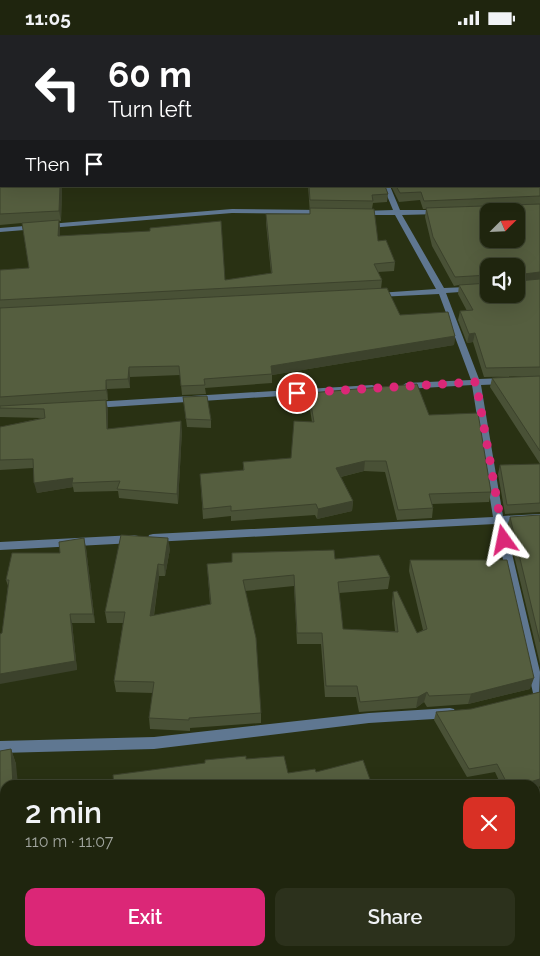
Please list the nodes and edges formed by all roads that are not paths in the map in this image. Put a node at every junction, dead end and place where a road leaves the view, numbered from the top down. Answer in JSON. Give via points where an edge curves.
{"nodes":[{"id":1,"x":386,"y":187,"type":"edge"},
{"id":2,"x":330,"y":212,"type":"edge"},
{"id":3,"x":444,"y":212,"type":"edge"},
{"id":4,"x":349,"y":213,"type":"edge"},
{"id":5,"x":398,"y":214,"type":"junction"},
{"id":6,"x":0,"y":230,"type":"edge"},
{"id":7,"x":480,"y":289,"type":"edge"},
{"id":8,"x":442,"y":292,"type":"junction"},
{"id":9,"x":373,"y":295,"type":"edge"},
{"id":10,"x":512,"y":381,"type":"edge"},
{"id":11,"x":476,"y":382,"type":"junction"},
{"id":12,"x":79,"y":406,"type":"edge"},
{"id":13,"x":540,"y":518,"type":"edge"},
{"id":14,"x":499,"y":521,"type":"junction"},
{"id":15,"x":0,"y":546,"type":"edge"},
{"id":16,"x":536,"y":694,"type":"edge"},
{"id":17,"x":458,"y":712,"type":"edge"},
{"id":18,"x":0,"y":747,"type":"edge"}],
"edges":[{"from":1,"to":5,"type":"street"},
{"from":2,"to":6,"type":"street","via":[[232,211]]},
{"from":3,"to":5,"type":"street"},
{"from":4,"to":5,"type":"street"},
{"from":5,"to":8,"type":"street"},
{"from":7,"to":8,"type":"street"},
{"from":8,"to":9,"type":"street"},
{"from":8,"to":11,"type":"street"},
{"from":10,"to":11,"type":"street"},
{"from":11,"to":12,"type":"street"},
{"from":11,"to":14,"type":"street"},
{"from":13,"to":14,"type":"street"},
{"from":14,"to":15,"type":"street"},
{"from":14,"to":16,"type":"street"},
{"from":17,"to":18,"type":"street","via":[[369,718],[154,743]]}]}
